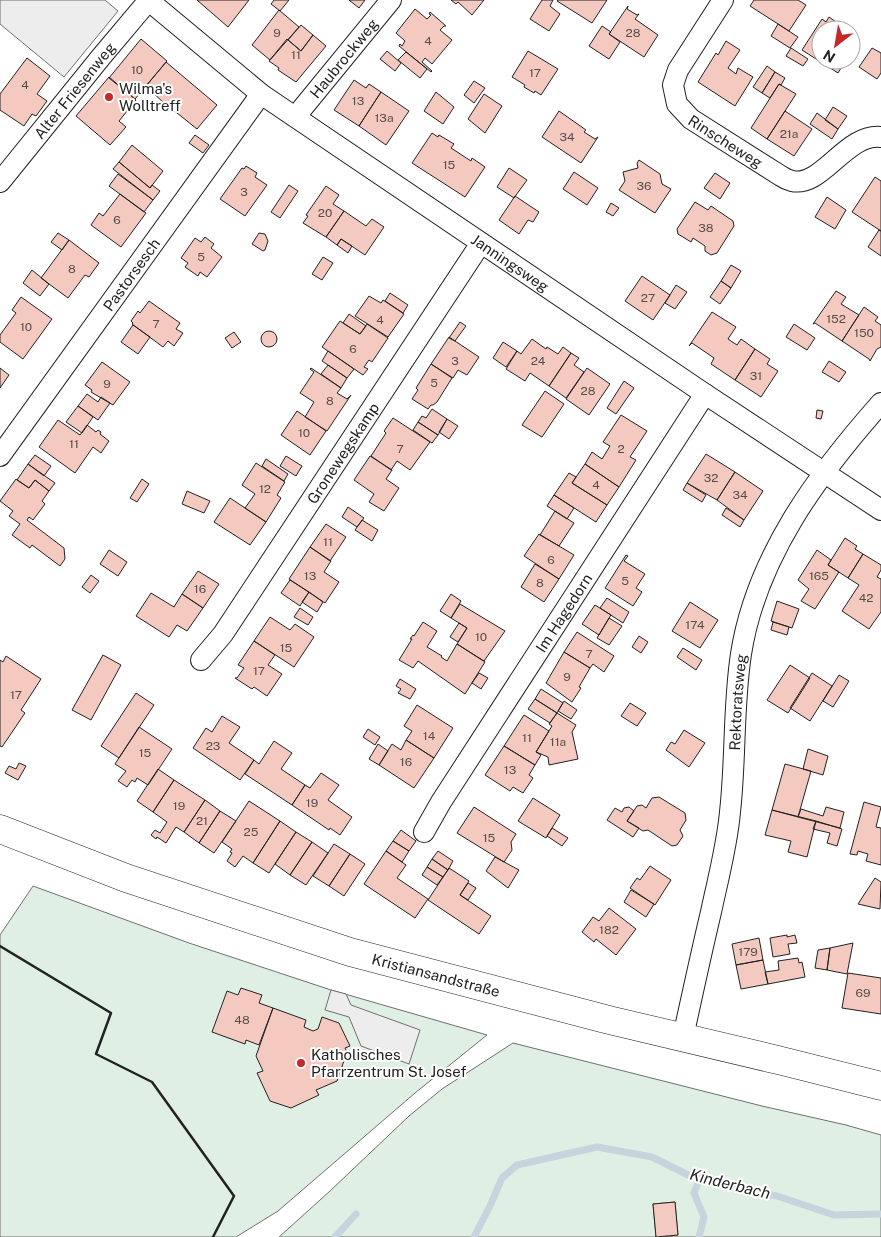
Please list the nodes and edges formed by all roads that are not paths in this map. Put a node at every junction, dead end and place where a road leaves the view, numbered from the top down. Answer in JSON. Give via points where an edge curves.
{"nodes":[{"id":1,"x":148,"y":0,"type":"edge"},
{"id":2,"x":391,"y":0,"type":"edge"},
{"id":3,"x":723,"y":0,"type":"edge"},
{"id":4,"x":261,"y":94,"type":"junction"},
{"id":5,"x":296,"y":116,"type":"junction"},
{"id":6,"x":881,"y":137,"type":"edge"},
{"id":7,"x":0,"y":182,"type":"edge"},
{"id":8,"x":481,"y":243,"type":"junction"},
{"id":9,"x":705,"y":394,"type":"junction"},
{"id":10,"x":881,"y":403,"type":"edge"},
{"id":11,"x":0,"y":456,"type":"edge"},
{"id":12,"x":824,"y":474,"type":"junction"},
{"id":13,"x":881,"y":510,"type":"edge"},
{"id":14,"x":201,"y":660,"type":"dead end"},
{"id":15,"x":0,"y":829,"type":"edge"},
{"id":16,"x":424,"y":832,"type":"dead end"},
{"id":17,"x":682,"y":1037,"type":"junction"},
{"id":18,"x":881,"y":1086,"type":"edge"}],
"edges":[{"from":1,"to":4,"type":"street","name":"Janningsweg"},
{"from":1,"to":7,"type":"street","name":"Alter Friesenweg"},
{"from":2,"to":5,"type":"street","name":"Haubrockweg"},
{"from":3,"to":6,"type":"street","name":"Rinscheweg","via":[[678,70],[673,84],[677,104],[691,119],[793,182],[818,174],[858,141]]},
{"from":4,"to":5,"type":"street","name":"Janningsweg"},
{"from":4,"to":11,"type":"street","name":"Pastorsesch"},
{"from":5,"to":8,"type":"street","name":"Janningsweg"},
{"from":8,"to":9,"type":"street","name":"Janningsweg"},
{"from":8,"to":14,"type":"street","name":"Gronewegskamp","via":[[222,634]]},
{"from":9,"to":12,"type":"street","name":"Janningsweg"},
{"from":9,"to":16,"type":"street","name":"Im Hagedorn"},
{"from":10,"to":12,"type":"street","name":"Rektoratsweg"},
{"from":12,"to":13,"type":"street","name":"Janningsweg"},
{"from":12,"to":17,"type":"street","name":"Rektoratsweg","via":[[773,552],[749,616],[737,686],[730,812],[724,851]]},
{"from":15,"to":17,"type":"street","name":"Kristiansandstraße","via":[[135,881],[341,950]]},
{"from":17,"to":18,"type":"street","name":"Kristiansandstraße"}]}
